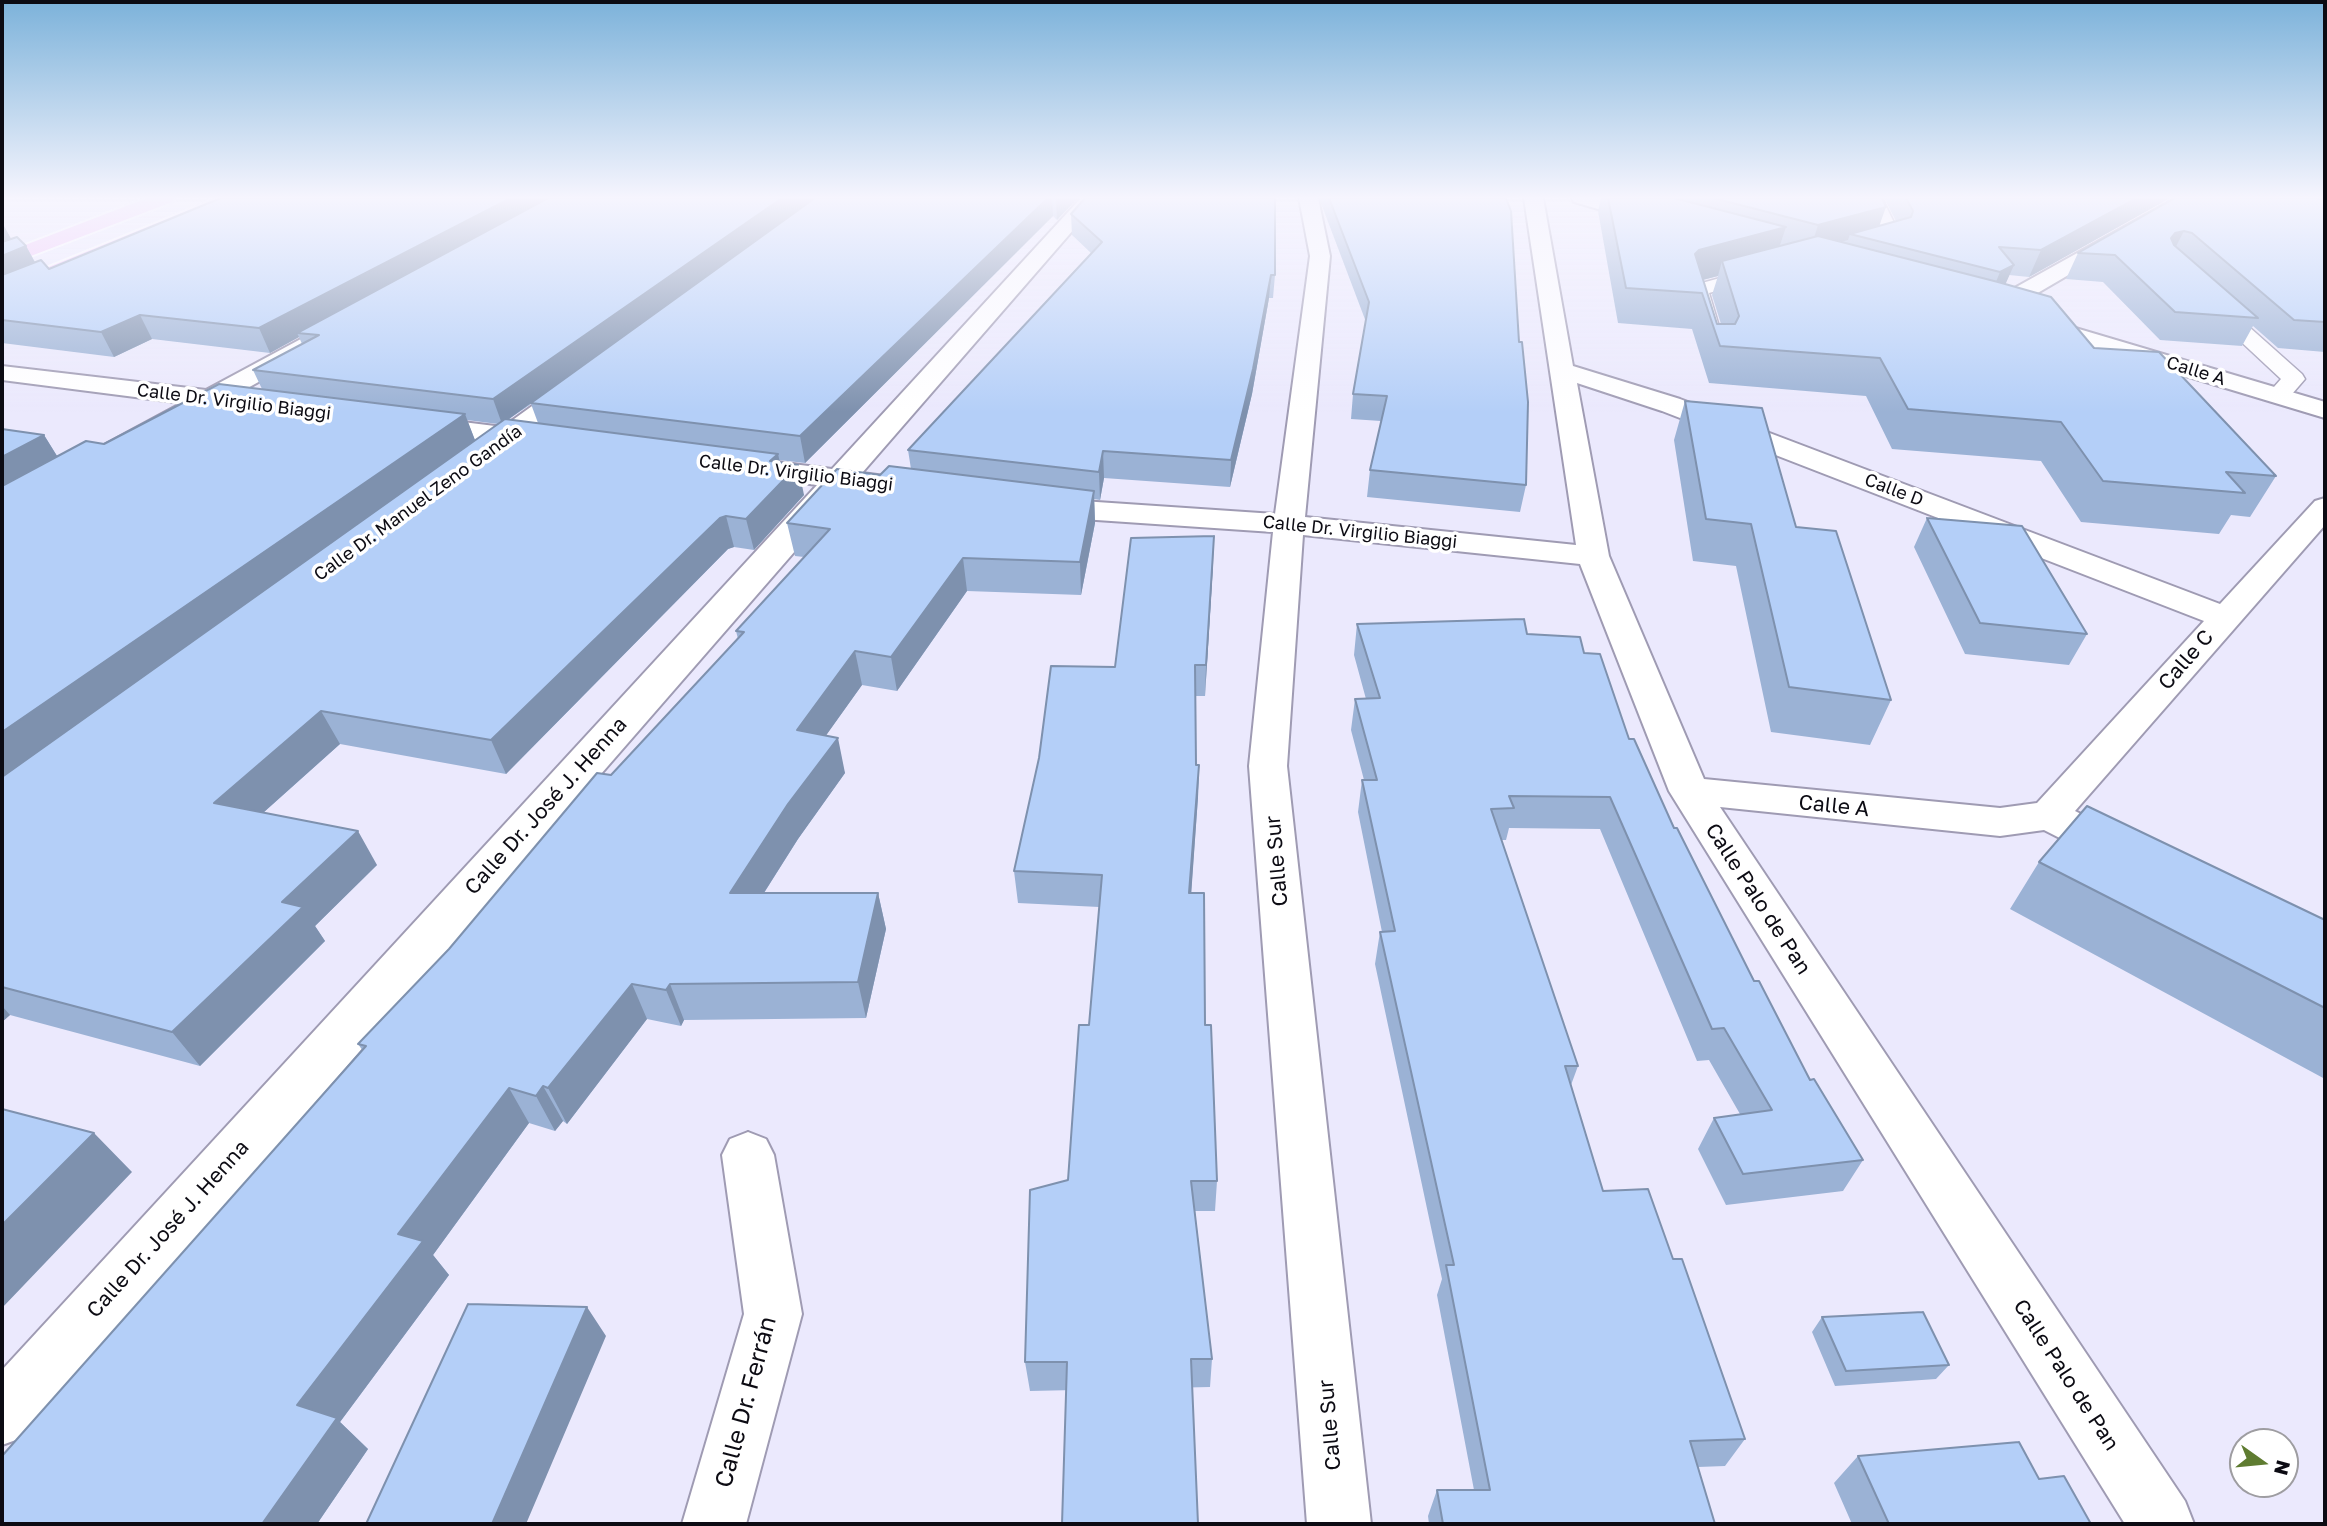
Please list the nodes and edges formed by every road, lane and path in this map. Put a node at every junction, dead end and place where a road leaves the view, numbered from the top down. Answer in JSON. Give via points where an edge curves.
{"nodes":[{"id":1,"x":62,"y":269,"type":"edge"},
{"id":2,"x":449,"y":269,"type":"edge"},
{"id":3,"x":737,"y":269,"type":"edge"},
{"id":4,"x":1028,"y":269,"type":"edge"},
{"id":5,"x":1318,"y":269,"type":"edge"},
{"id":6,"x":1546,"y":269,"type":"edge"},
{"id":7,"x":1773,"y":269,"type":"edge"},
{"id":8,"x":2064,"y":269,"type":"edge"},
{"id":9,"x":2198,"y":291,"type":"edge"},
{"id":10,"x":2,"y":294,"type":"edge"},
{"id":11,"x":1965,"y":303,"type":"edge"},
{"id":12,"x":1992,"y":310,"type":"junction"},
{"id":13,"x":1715,"y":354,"type":"edge"},
{"id":14,"x":1562,"y":370,"type":"junction"},
{"id":15,"x":2,"y":373,"type":"edge"},
{"id":16,"x":2278,"y":396,"type":"junction"},
{"id":17,"x":211,"y":400,"type":"junction"},
{"id":18,"x":2325,"y":410,"type":"edge"},
{"id":19,"x":511,"y":436,"type":"junction"},
{"id":20,"x":840,"y":478,"type":"junction"},
{"id":21,"x":2325,"y":507,"type":"edge"},
{"id":22,"x":2,"y":512,"type":"edge"},
{"id":23,"x":1289,"y":524,"type":"junction"},
{"id":24,"x":1593,"y":556,"type":"junction"},
{"id":25,"x":2224,"y":617,"type":"junction"},
{"id":26,"x":1689,"y":791,"type":"junction"},
{"id":27,"x":2,"y":807,"type":"edge"},
{"id":28,"x":2049,"y":815,"type":"junction"},
{"id":29,"x":2145,"y":863,"type":"edge"},
{"id":30,"x":748,"y":1156,"type":"dead end"},
{"id":31,"x":2,"y":1415,"type":"edge"},
{"id":32,"x":714,"y":1524,"type":"edge"},
{"id":33,"x":1339,"y":1524,"type":"edge"},
{"id":34,"x":2162,"y":1524,"type":"edge"}],
"edges":[{"from":1,"to":10,"type":"main road"},
{"from":2,"to":17,"type":"street"},
{"from":3,"to":19,"type":"street","name":"Calle Dr. Manuel Zeno Gandía"},
{"from":4,"to":20,"type":"street","name":"Calle Dr. José J. Henna"},
{"from":5,"to":23,"type":"street","name":"Calle Sur"},
{"from":6,"to":14,"type":"street","name":"Calle Palo de Pan"},
{"from":7,"to":13,"type":"lane","via":[[1698,290]]},
{"from":8,"to":12,"type":"street"},
{"from":9,"to":16,"type":"lane","via":[[2294,379]]},
{"from":11,"to":12,"type":"street","name":"Calle A"},
{"from":12,"to":16,"type":"street","name":"Calle A"},
{"from":14,"to":24,"type":"street","name":"Calle Palo de Pan"},
{"from":14,"to":25,"type":"street","name":"Calle D","via":[[1671,405]]},
{"from":15,"to":17,"type":"street","name":"Calle Dr. Virgilio Biaggi"},
{"from":16,"to":18,"type":"street","name":"Calle A"},
{"from":17,"to":19,"type":"street","name":"Calle Dr. Virgilio Biaggi"},
{"from":17,"to":22,"type":"street"},
{"from":19,"to":20,"type":"street","name":"Calle Dr. Virgilio Biaggi"},
{"from":19,"to":27,"type":"street","name":"Calle Dr. Manuel Zeno Gandía"},
{"from":20,"to":23,"type":"street","name":"Calle Dr. Virgilio Biaggi","via":[[1067,509]]},
{"from":20,"to":31,"type":"street","name":"Calle Dr. José J. Henna"},
{"from":21,"to":25,"type":"street","name":"Calle C"},
{"from":23,"to":24,"type":"street","name":"Calle Dr. Virgilio Biaggi"},
{"from":23,"to":33,"type":"street","name":"Calle Sur","via":[[1268,766]]},
{"from":24,"to":26,"type":"street","name":"Calle Palo de Pan"},
{"from":25,"to":28,"type":"street","name":"Calle C"},
{"from":26,"to":28,"type":"street","name":"Calle A","via":[[2000,822]]},
{"from":26,"to":34,"type":"street","name":"Calle Palo de Pan"},
{"from":28,"to":29,"type":"street"},
{"from":30,"to":32,"type":"street","name":"Calle Dr. Ferrán","via":[[773,1314]]}]}
